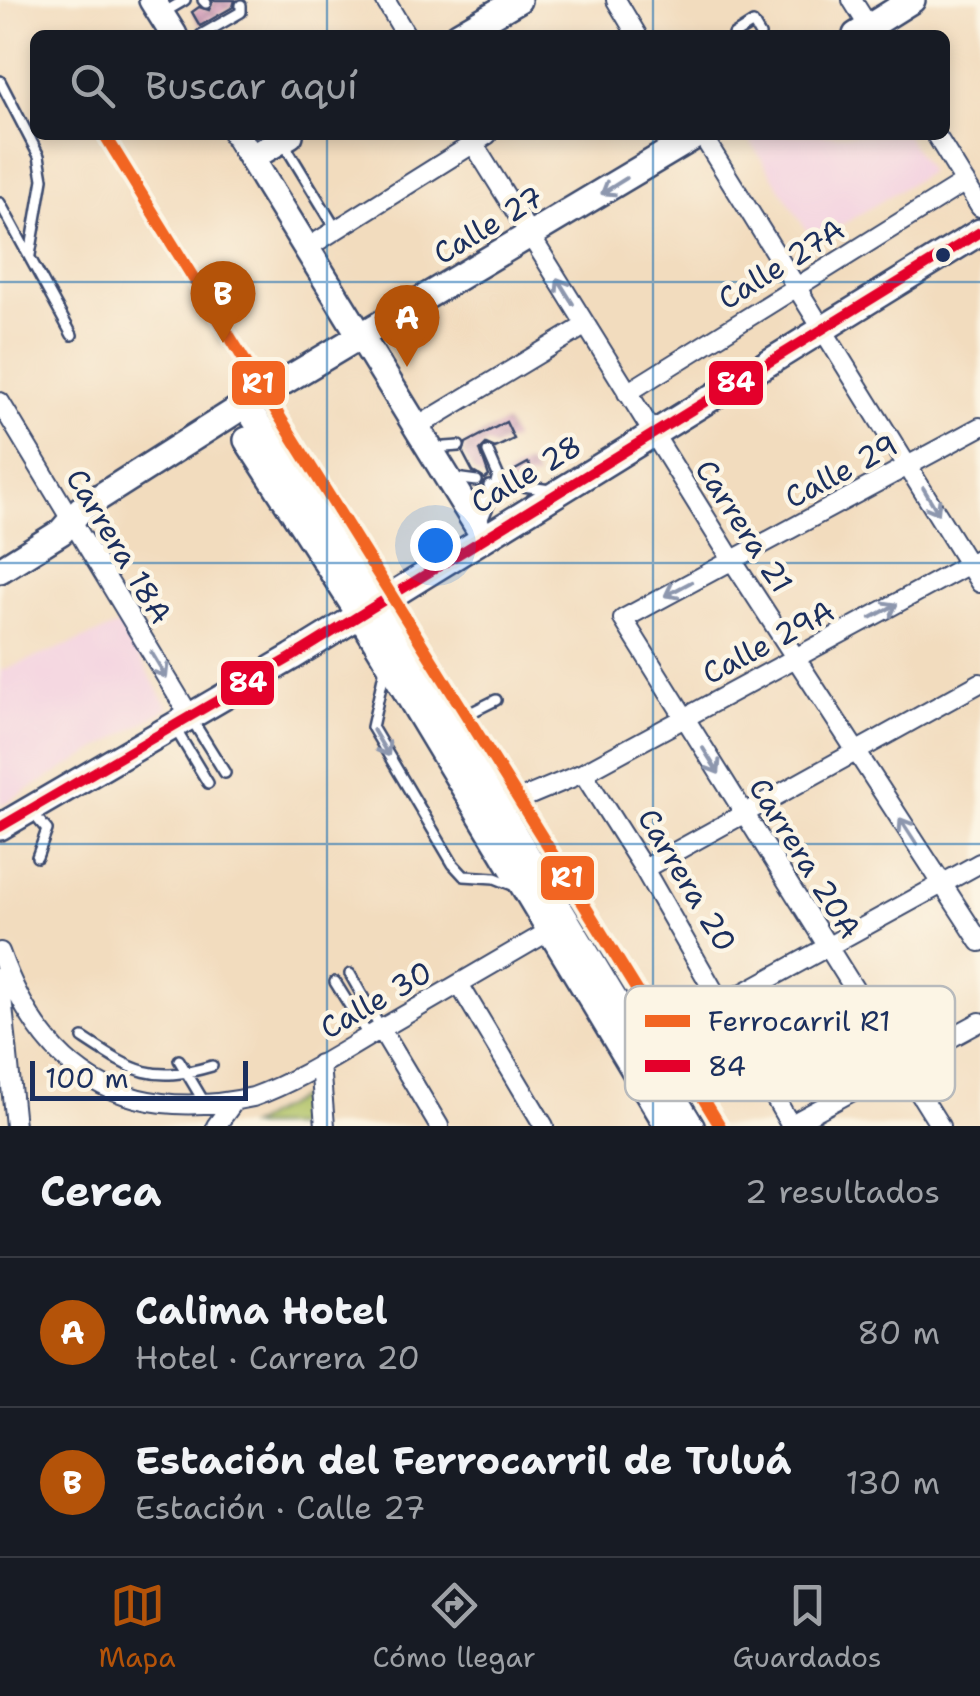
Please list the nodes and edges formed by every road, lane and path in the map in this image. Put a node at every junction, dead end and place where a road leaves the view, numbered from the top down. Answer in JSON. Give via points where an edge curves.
{"nodes":[{"id":1,"x":185,"y":0,"type":"edge"},
{"id":2,"x":384,"y":0,"type":"edge"},
{"id":3,"x":518,"y":0,"type":"edge"},
{"id":4,"x":616,"y":0,"type":"edge"},
{"id":5,"x":852,"y":0,"type":"edge"},
{"id":6,"x":912,"y":0,"type":"edge"},
{"id":7,"x":241,"y":5,"type":"dead end"},
{"id":8,"x":162,"y":16,"type":"edge"},
{"id":9,"x":212,"y":20,"type":"dead end"},
{"id":10,"x":206,"y":30,"type":"edge"},
{"id":11,"x":209,"y":30,"type":"edge"},
{"id":12,"x":403,"y":30,"type":"edge"},
{"id":13,"x":467,"y":30,"type":"edge"},
{"id":14,"x":634,"y":30,"type":"edge"},
{"id":15,"x":865,"y":30,"type":"edge"},
{"id":16,"x":869,"y":30,"type":"edge"},
{"id":17,"x":0,"y":81,"type":"edge"},
{"id":18,"x":239,"y":140,"type":"edge"},
{"id":19,"x":282,"y":140,"type":"edge"},
{"id":20,"x":287,"y":140,"type":"edge"},
{"id":21,"x":473,"y":140,"type":"edge"},
{"id":22,"x":477,"y":140,"type":"edge"},
{"id":23,"x":692,"y":140,"type":"edge"},
{"id":24,"x":703,"y":140,"type":"edge"},
{"id":25,"x":939,"y":140,"type":"edge"},
{"id":26,"x":251,"y":158,"type":"junction"},
{"id":27,"x":964,"y":182,"type":"junction"},
{"id":28,"x":0,"y":204,"type":"edge"},
{"id":29,"x":980,"y":206,"type":"edge"},
{"id":30,"x":336,"y":230,"type":"junction"},
{"id":31,"x":980,"y":232,"type":"edge"},
{"id":32,"x":531,"y":237,"type":"junction"},
{"id":33,"x":307,"y":248,"type":"junction"},
{"id":34,"x":30,"y":256,"type":"junction"},
{"id":35,"x":798,"y":286,"type":"junction"},
{"id":36,"x":586,"y":325,"type":"junction"},
{"id":37,"x":824,"y":329,"type":"junction"},
{"id":38,"x":72,"y":334,"type":"dead end"},
{"id":39,"x":367,"y":342,"type":"junction"},
{"id":40,"x":627,"y":392,"type":"junction"},
{"id":41,"x":0,"y":402,"type":"edge"},
{"id":42,"x":242,"y":416,"type":"junction"},
{"id":43,"x":980,"y":427,"type":"edge"},
{"id":44,"x":653,"y":435,"type":"junction"},
{"id":45,"x":424,"y":438,"type":"junction"},
{"id":46,"x":459,"y":446,"type":"dead end"},
{"id":47,"x":488,"y":452,"type":"dead end"},
{"id":48,"x":909,"y":466,"type":"junction"},
{"id":49,"x":448,"y":478,"type":"junction"},
{"id":50,"x":477,"y":480,"type":"dead end"},
{"id":51,"x":489,"y":486,"type":"dead end"},
{"id":52,"x":524,"y":486,"type":"dead end"},
{"id":53,"x":507,"y":492,"type":"dead end"},
{"id":54,"x":559,"y":492,"type":"junction"},
{"id":55,"x":492,"y":498,"type":"junction"},
{"id":56,"x":476,"y":524,"type":"junction"},
{"id":57,"x":70,"y":528,"type":"junction"},
{"id":58,"x":732,"y":560,"type":"junction"},
{"id":59,"x":974,"y":562,"type":"edge"},
{"id":60,"x":0,"y":570,"type":"edge"},
{"id":61,"x":980,"y":583,"type":"edge"},
{"id":62,"x":367,"y":610,"type":"junction"},
{"id":63,"x":623,"y":619,"type":"joint"},
{"id":64,"x":382,"y":650,"type":"junction"},
{"id":65,"x":796,"y":658,"type":"junction"},
{"id":66,"x":980,"y":683,"type":"edge"},
{"id":67,"x":496,"y":700,"type":"dead end"},
{"id":68,"x":685,"y":718,"type":"junction"},
{"id":69,"x":183,"y":723,"type":"junction"},
{"id":70,"x":448,"y":725,"type":"junction"},
{"id":71,"x":857,"y":752,"type":"junction"},
{"id":72,"x":225,"y":772,"type":"dead end"},
{"id":73,"x":582,"y":773,"type":"junction"},
{"id":74,"x":208,"y":783,"type":"dead end"},
{"id":75,"x":498,"y":808,"type":"junction"},
{"id":76,"x":32,"y":812,"type":"junction"},
{"id":77,"x":744,"y":814,"type":"junction"},
{"id":78,"x":1,"y":829,"type":"edge"},
{"id":79,"x":36,"y":857,"type":"dead end"},
{"id":80,"x":980,"y":864,"type":"edge"},
{"id":81,"x":644,"y":869,"type":"junction"},
{"id":82,"x":943,"y":884,"type":"junction"},
{"id":83,"x":537,"y":907,"type":"junction"},
{"id":84,"x":559,"y":926,"type":"junction"},
{"id":85,"x":980,"y":942,"type":"edge"},
{"id":86,"x":829,"y":946,"type":"junction"},
{"id":87,"x":0,"y":952,"type":"edge"},
{"id":88,"x":350,"y":974,"type":"dead end"},
{"id":89,"x":0,"y":976,"type":"edge"},
{"id":90,"x":335,"y":982,"type":"dead end"},
{"id":91,"x":459,"y":984,"type":"junction"},
{"id":92,"x":712,"y":986,"type":"edge"},
{"id":93,"x":756,"y":986,"type":"edge"},
{"id":94,"x":853,"y":986,"type":"edge"},
{"id":95,"x":980,"y":1022,"type":"edge"},
{"id":96,"x":375,"y":1033,"type":"junction"},
{"id":97,"x":625,"y":1035,"type":"edge"},
{"id":98,"x":955,"y":1035,"type":"edge"},
{"id":99,"x":82,"y":1038,"type":"dead end"},
{"id":100,"x":179,"y":1060,"type":"dead end"},
{"id":101,"x":320,"y":1064,"type":"junction"},
{"id":102,"x":212,"y":1066,"type":"dead end"},
{"id":103,"x":187,"y":1074,"type":"junction"},
{"id":104,"x":657,"y":1101,"type":"edge"},
{"id":105,"x":672,"y":1101,"type":"edge"},
{"id":106,"x":776,"y":1101,"type":"edge"},
{"id":107,"x":835,"y":1101,"type":"edge"},
{"id":108,"x":924,"y":1101,"type":"edge"},
{"id":109,"x":212,"y":1118,"type":"edge"},
{"id":110,"x":14,"y":1126,"type":"edge"},
{"id":111,"x":325,"y":1126,"type":"edge"},
{"id":112,"x":440,"y":1126,"type":"edge"},
{"id":113,"x":544,"y":1126,"type":"edge"},
{"id":114,"x":668,"y":1126,"type":"edge"},
{"id":115,"x":691,"y":1126,"type":"edge"},
{"id":116,"x":790,"y":1126,"type":"edge"},
{"id":117,"x":940,"y":1126,"type":"edge"}],
"edges":[{"from":1,"to":8,"type":"lane"},
{"from":2,"to":12,"type":"street"},
{"from":3,"to":13,"type":"main road"},
{"from":4,"to":14,"type":"street"},
{"from":5,"to":15,"type":"street"},
{"from":6,"to":16,"type":"main road"},
{"from":7,"to":11,"type":"lane"},
{"from":9,"to":10,"type":"lane"},
{"from":17,"to":34,"type":"lane","via":[[43,179]]},
{"from":18,"to":26,"type":"main road"},
{"from":19,"to":26,"type":"main road"},
{"from":20,"to":30,"type":"lane"},
{"from":21,"to":30,"type":"street"},
{"from":22,"to":32,"type":"street","name":"Carrera 21"},
{"from":23,"to":32,"type":"main road","name":"Calle 27","one_way":true},
{"from":24,"to":35,"type":"street"},
{"from":25,"to":27,"type":"street"},
{"from":26,"to":33,"type":"main road"},
{"from":27,"to":29,"type":"street"},
{"from":27,"to":35,"type":"street","name":"Calle 27A"},
{"from":28,"to":34,"type":"lane"},
{"from":30,"to":33,"type":"street"},
{"from":31,"to":37,"type":"main road","name":"Calle 28"},
{"from":36,"to":32,"type":"street","name":"Carrera 21","one_way":true},
{"from":32,"to":39,"type":"main road","name":"Calle 27"},
{"from":33,"to":39,"type":"main road"},
{"from":34,"to":38,"type":"lane"},
{"from":35,"to":37,"type":"street"},
{"from":35,"to":40,"type":"street","name":"Calle 27A"},
{"from":36,"to":40,"type":"street","name":"Carrera 21"},
{"from":36,"to":45,"type":"street"},
{"from":37,"to":44,"type":"main road","name":"Calle 28"},
{"from":37,"to":48,"type":"street"},
{"from":39,"to":42,"type":"main road","name":"Calle 27"},
{"from":39,"to":45,"type":"main road"},
{"from":40,"to":44,"type":"street","name":"Carrera 21"},
{"from":41,"to":57,"type":"street","name":"Carrera 18A"},
{"from":42,"to":57,"type":"main road","name":"Calle 27","via":[[81,509]]},
{"from":42,"to":62,"type":"main road"},
{"from":43,"to":48,"type":"street","name":"Calle 29"},
{"from":44,"to":54,"type":"main road","name":"Calle 28"},
{"from":44,"to":58,"type":"street","name":"Carrera 21"},
{"from":45,"to":46,"type":"lane"},
{"from":45,"to":49,"type":"main road"},
{"from":47,"to":55,"type":"lane","via":[[498,476]]},
{"from":48,"to":58,"type":"street","name":"Calle 29"},
{"from":48,"to":59,"type":"street","one_way":true},
{"from":49,"to":50,"type":"lane"},
{"from":49,"to":56,"type":"main road"},
{"from":51,"to":55,"type":"lane"},
{"from":52,"to":54,"type":"lane"},
{"from":53,"to":55,"type":"lane"},
{"from":54,"to":56,"type":"main road","name":"Calle 28"},
{"from":55,"to":56,"type":"lane"},
{"from":55,"to":56,"type":"lane"},
{"from":56,"to":62,"type":"main road","name":"Calle 28"},
{"from":57,"to":60,"type":"main road","name":"Calle 27"},
{"from":57,"to":69,"type":"street","name":"Carrera 18A","one_way":true},
{"from":58,"to":63,"type":"street","name":"Calle 29","one_way":true},
{"from":58,"to":65,"type":"street","name":"Carrera 21"},
{"from":59,"to":61,"type":"street"},
{"from":65,"to":59,"type":"street","name":"Calle 29A","one_way":true},
{"from":62,"to":64,"type":"main road"},
{"from":62,"to":69,"type":"main road","name":"Calle 28"},
{"from":62,"to":70,"type":"main road"},
{"from":63,"to":68,"type":"street","name":"Carrera 20A"},
{"from":64,"to":83,"type":"main road"},
{"from":64,"to":83,"type":"lane","one_way":true,"via":[[384,676],[372,726],[454,864],[470,878],[507,881]]},
{"from":65,"to":68,"type":"street","name":"Calle 29A"},
{"from":65,"to":71,"type":"street","name":"Carrera 21"},
{"from":66,"to":71,"type":"street"},
{"from":67,"to":70,"type":"lane"},
{"from":68,"to":73,"type":"street","name":"Calle 29A"},
{"from":68,"to":77,"type":"street","name":"Carrera 20A","one_way":true},
{"from":69,"to":72,"type":"lane"},
{"from":69,"to":74,"type":"lane"},
{"from":69,"to":76,"type":"main road","name":"Calle 28"},
{"from":70,"to":75,"type":"main road"},
{"from":71,"to":77,"type":"street"},
{"from":82,"to":71,"type":"street","name":"Carrera 21","one_way":true},
{"from":73,"to":75,"type":"street","name":"Calle 29A"},
{"from":73,"to":81,"type":"street","name":"Carrera 20"},
{"from":75,"to":84,"type":"main road"},
{"from":76,"to":78,"type":"main road","name":"Calle 28"},
{"from":76,"to":79,"type":"lane","via":[[47,830]]},
{"from":77,"to":81,"type":"street"},
{"from":77,"to":86,"type":"street","name":"Carrera 20A"},
{"from":80,"to":82,"type":"street"},
{"from":81,"to":92,"type":"street","name":"Carrera 20"},
{"from":82,"to":85,"type":"street","name":"Carrera 21"},
{"from":82,"to":86,"type":"street"},
{"from":83,"to":84,"type":"main road"},
{"from":84,"to":91,"type":"street","name":"Calle 30"},
{"from":84,"to":97,"type":"main road"},
{"from":86,"to":93,"type":"street"},
{"from":86,"to":94,"type":"street","name":"Carrera 20A"},
{"from":87,"to":109,"type":"street","via":[[32,1028],[80,1079],[145,1107]]},
{"from":88,"to":96,"type":"lane"},
{"from":89,"to":110,"type":"street"},
{"from":90,"to":96,"type":"lane"},
{"from":91,"to":96,"type":"street","name":"Calle 30"},
{"from":91,"to":113,"type":"street"},
{"from":95,"to":98,"type":"street"},
{"from":96,"to":101,"type":"street","name":"Calle 30"},
{"from":96,"to":112,"type":"street"},
{"from":99,"to":103,"type":"lane","via":[[130,1069]]},
{"from":100,"to":103,"type":"lane"},
{"from":101,"to":109,"type":"street","name":"Calle 30"},
{"from":101,"to":111,"type":"street"},
{"from":102,"to":103,"type":"lane"},
{"from":103,"to":109,"type":"lane"},
{"from":104,"to":114,"type":"main road"},
{"from":105,"to":115,"type":"main road"},
{"from":106,"to":116,"type":"street","name":"Carrera 20"},
{"from":107,"to":116,"type":"street"},
{"from":108,"to":117,"type":"street","name":"Carrera 20A"}]}
